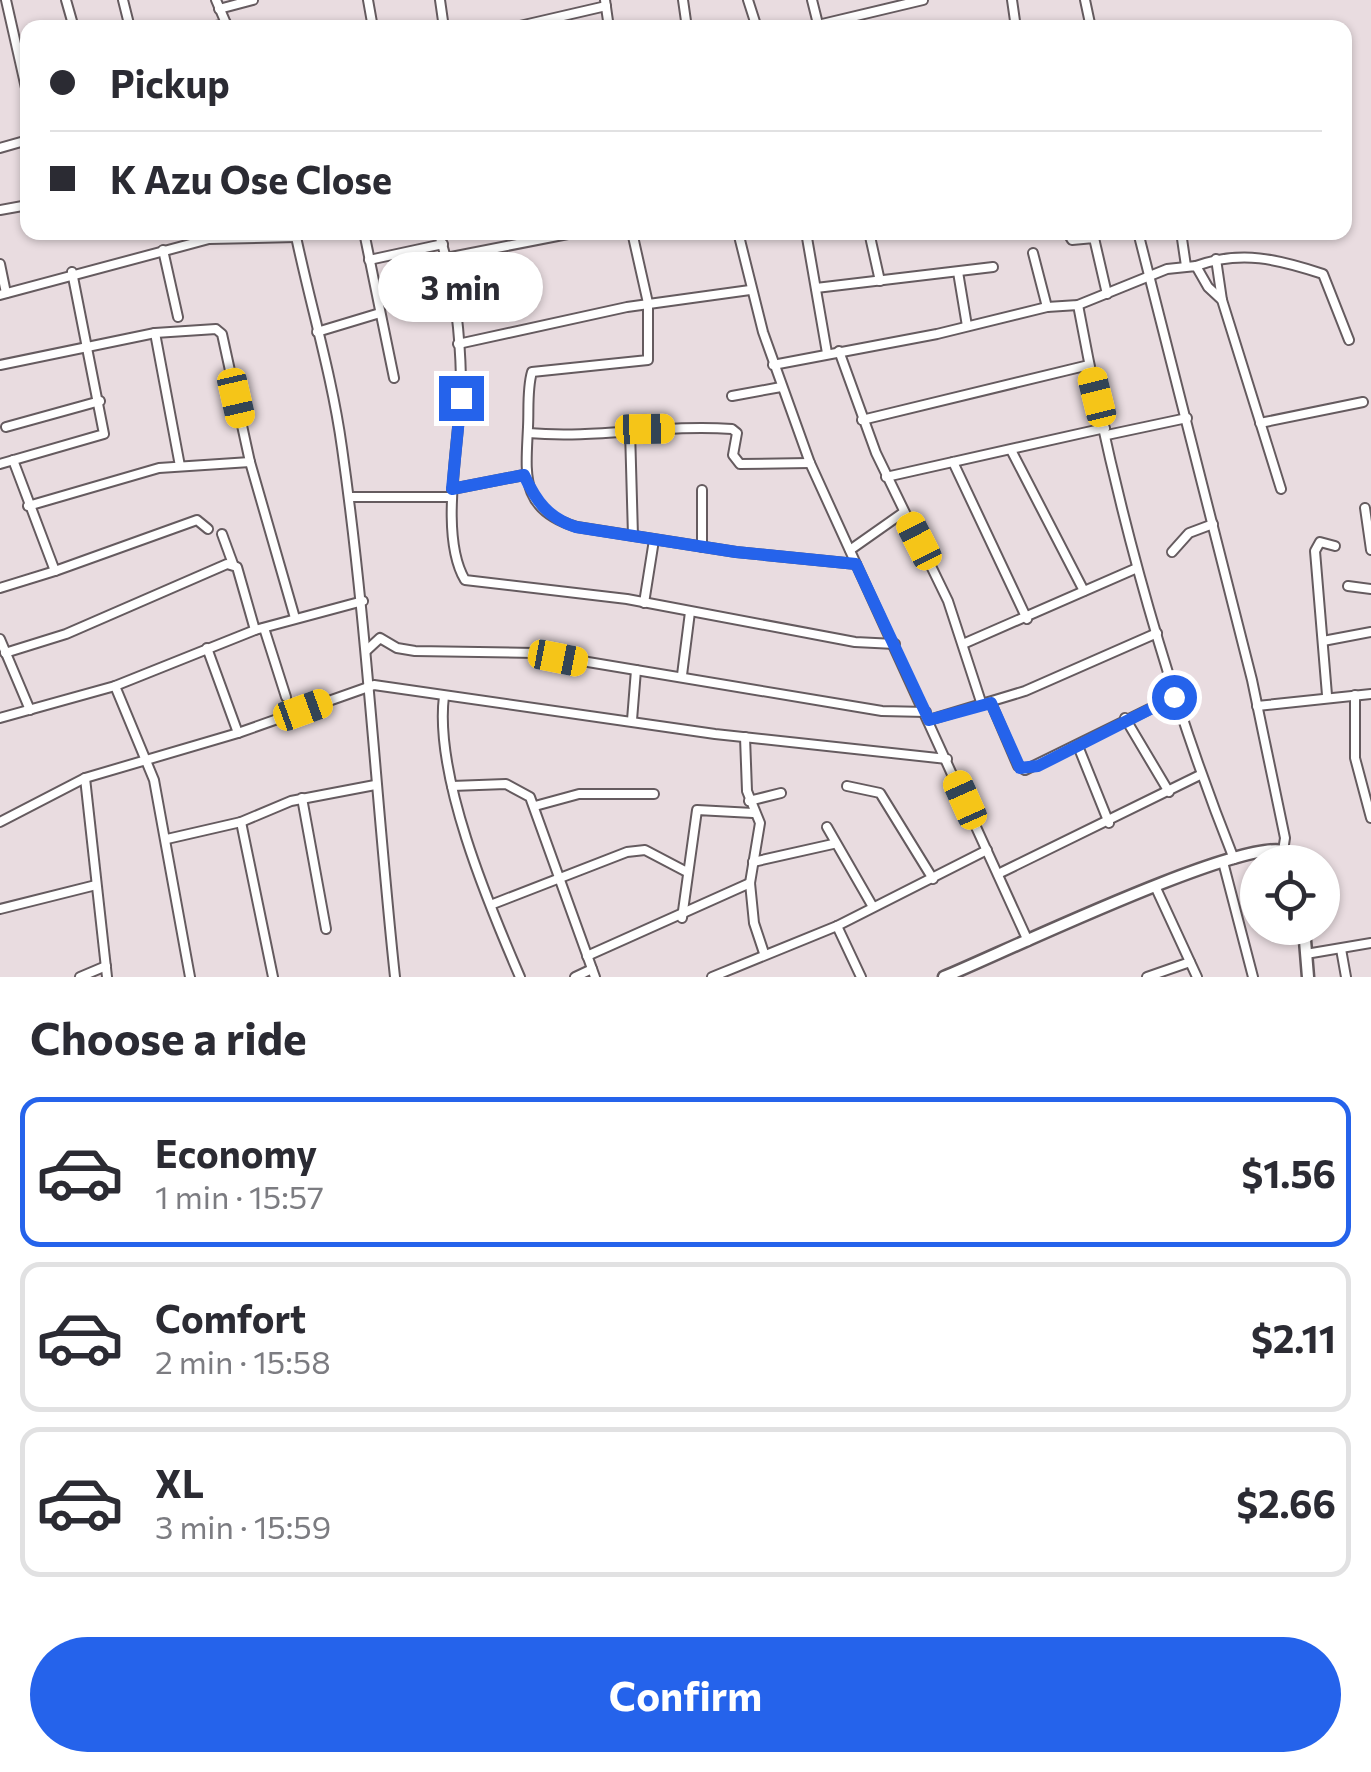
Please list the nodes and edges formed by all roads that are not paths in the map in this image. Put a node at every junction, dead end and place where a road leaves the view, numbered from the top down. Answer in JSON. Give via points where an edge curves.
{"nodes":[{"id":1,"x":6,"y":0,"type":"edge"},
{"id":2,"x":253,"y":0,"type":"edge"},
{"id":3,"x":923,"y":0,"type":"edge"},
{"id":4,"x":606,"y":3,"type":"edge"},
{"id":5,"x":217,"y":4,"type":"edge"},
{"id":6,"x":558,"y":20,"type":"edge"},
{"id":7,"x":843,"y":20,"type":"edge"},
{"id":8,"x":20,"y":62,"type":"edge"},
{"id":9,"x":192,"y":240,"type":"edge"},
{"id":10,"x":216,"y":240,"type":"edge"},
{"id":11,"x":297,"y":240,"type":"edge"},
{"id":12,"x":365,"y":240,"type":"edge"},
{"id":13,"x":441,"y":240,"type":"edge"},
{"id":14,"x":516,"y":240,"type":"edge"},
{"id":15,"x":545,"y":240,"type":"edge"},
{"id":16,"x":634,"y":240,"type":"edge"},
{"id":17,"x":740,"y":240,"type":"edge"},
{"id":18,"x":807,"y":240,"type":"edge"},
{"id":19,"x":871,"y":240,"type":"edge"},
{"id":20,"x":1094,"y":240,"type":"edge"},
{"id":21,"x":1140,"y":240,"type":"edge"},
{"id":22,"x":1183,"y":240,"type":"edge"},
{"id":23,"x":193,"y":243,"type":"junction"},
{"id":24,"x":442,"y":244,"type":"junction"},
{"id":25,"x":516,"y":247,"type":"junction"},
{"id":26,"x":163,"y":250,"type":"junction"},
{"id":27,"x":1034,"y":253,"type":"dead end"},
{"id":28,"x":446,"y":258,"type":"junction"},
{"id":29,"x":1216,"y":259,"type":"junction"},
{"id":30,"x":369,"y":260,"type":"junction"},
{"id":31,"x":0,"y":264,"type":"edge"},
{"id":32,"x":993,"y":266,"type":"dead end"},
{"id":33,"x":1191,"y":266,"type":"junction"},
{"id":34,"x":72,"y":272,"type":"junction"},
{"id":35,"x":958,"y":272,"type":"junction"},
{"id":36,"x":1149,"y":280,"type":"junction"},
{"id":37,"x":880,"y":281,"type":"junction"},
{"id":38,"x":816,"y":288,"type":"junction"},
{"id":39,"x":750,"y":290,"type":"junction"},
{"id":40,"x":3,"y":294,"type":"edge"},
{"id":41,"x":1108,"y":294,"type":"junction"},
{"id":42,"x":1222,"y":300,"type":"junction"},
{"id":43,"x":648,"y":303,"type":"junction"},
{"id":44,"x":1078,"y":305,"type":"junction"},
{"id":45,"x":1046,"y":307,"type":"junction"},
{"id":46,"x":380,"y":314,"type":"junction"},
{"id":47,"x":178,"y":318,"type":"dead end"},
{"id":48,"x":966,"y":326,"type":"junction"},
{"id":49,"x":317,"y":332,"type":"junction"},
{"id":50,"x":155,"y":333,"type":"junction"},
{"id":51,"x":1348,"y":340,"type":"dead end"},
{"id":52,"x":458,"y":344,"type":"junction"},
{"id":53,"x":89,"y":346,"type":"junction"},
{"id":54,"x":839,"y":351,"type":"junction"},
{"id":55,"x":827,"y":352,"type":"junction"},
{"id":56,"x":773,"y":365,"type":"junction"},
{"id":57,"x":1089,"y":365,"type":"junction"},
{"id":58,"x":0,"y":366,"type":"edge"},
{"id":59,"x":394,"y":378,"type":"dead end"},
{"id":60,"x":781,"y":386,"type":"junction"},
{"id":61,"x":732,"y":396,"type":"dead end"},
{"id":62,"x":100,"y":402,"type":"junction"},
{"id":63,"x":1362,"y":402,"type":"dead end"},
{"id":64,"x":1186,"y":418,"type":"junction"},
{"id":65,"x":862,"y":420,"type":"junction"},
{"id":66,"x":1260,"y":422,"type":"junction"},
{"id":67,"x":6,"y":428,"type":"dead end"},
{"id":68,"x":630,"y":430,"type":"junction"},
{"id":69,"x":1106,"y":432,"type":"junction"},
{"id":70,"x":528,"y":433,"type":"junction"},
{"id":71,"x":1011,"y":450,"type":"junction"},
{"id":72,"x":13,"y":460,"type":"junction"},
{"id":73,"x":250,"y":462,"type":"junction"},
{"id":74,"x":953,"y":462,"type":"junction"},
{"id":75,"x":810,"y":463,"type":"junction"},
{"id":76,"x":0,"y":464,"type":"edge"},
{"id":77,"x":180,"y":466,"type":"junction"},
{"id":78,"x":524,"y":475,"type":"junction"},
{"id":79,"x":886,"y":476,"type":"junction"},
{"id":80,"x":1281,"y":489,"type":"dead end"},
{"id":81,"x":702,"y":490,"type":"dead end"},
{"id":82,"x":452,"y":493,"type":"junction"},
{"id":83,"x":348,"y":497,"type":"junction"},
{"id":84,"x":28,"y":506,"type":"junction"},
{"id":85,"x":1366,"y":508,"type":"dead end"},
{"id":86,"x":904,"y":512,"type":"junction"},
{"id":87,"x":1213,"y":524,"type":"junction"},
{"id":88,"x":208,"y":529,"type":"dead end"},
{"id":89,"x":222,"y":534,"type":"dead end"},
{"id":90,"x":633,"y":536,"type":"junction"},
{"id":91,"x":654,"y":540,"type":"junction"},
{"id":92,"x":1335,"y":546,"type":"dead end"},
{"id":93,"x":702,"y":547,"type":"junction"},
{"id":94,"x":850,"y":550,"type":"junction"},
{"id":95,"x":1371,"y":550,"type":"edge"},
{"id":96,"x":1172,"y":552,"type":"dead end"},
{"id":97,"x":234,"y":564,"type":"junction"},
{"id":98,"x":856,"y":564,"type":"junction"},
{"id":99,"x":1137,"y":568,"type":"junction"},
{"id":100,"x":54,"y":571,"type":"junction"},
{"id":101,"x":1348,"y":586,"type":"dead end"},
{"id":102,"x":0,"y":588,"type":"edge"},
{"id":103,"x":1371,"y":589,"type":"edge"},
{"id":104,"x":1084,"y":592,"type":"junction"},
{"id":105,"x":363,"y":601,"type":"junction"},
{"id":106,"x":644,"y":603,"type":"junction"},
{"id":107,"x":690,"y":612,"type":"junction"},
{"id":108,"x":295,"y":618,"type":"junction"},
{"id":109,"x":1027,"y":619,"type":"junction"},
{"id":110,"x":259,"y":629,"type":"junction"},
{"id":111,"x":1371,"y":632,"type":"edge"},
{"id":112,"x":1157,"y":633,"type":"junction"},
{"id":113,"x":0,"y":639,"type":"edge"},
{"id":114,"x":1323,"y":641,"type":"junction"},
{"id":115,"x":895,"y":644,"type":"junction"},
{"id":116,"x":963,"y":644,"type":"junction"},
{"id":117,"x":207,"y":648,"type":"junction"},
{"id":118,"x":367,"y":650,"type":"junction"},
{"id":119,"x":4,"y":653,"type":"junction"},
{"id":120,"x":636,"y":670,"type":"junction"},
{"id":121,"x":682,"y":675,"type":"junction"},
{"id":122,"x":115,"y":686,"type":"junction"},
{"id":123,"x":368,"y":686,"type":"junction"},
{"id":124,"x":1371,"y":694,"type":"edge"},
{"id":125,"x":1327,"y":695,"type":"junction"},
{"id":126,"x":1356,"y":695,"type":"junction"},
{"id":127,"x":444,"y":696,"type":"junction"},
{"id":128,"x":286,"y":697,"type":"dead end"},
{"id":129,"x":1174,"y":697,"type":"junction"},
{"id":130,"x":986,"y":704,"type":"junction"},
{"id":131,"x":1257,"y":706,"type":"junction"},
{"id":132,"x":30,"y":710,"type":"junction"},
{"id":133,"x":927,"y":716,"type":"junction"},
{"id":134,"x":0,"y":718,"type":"edge"},
{"id":135,"x":1125,"y":718,"type":"junction"},
{"id":136,"x":632,"y":720,"type":"junction"},
{"id":137,"x":238,"y":733,"type":"junction"},
{"id":138,"x":745,"y":737,"type":"junction"},
{"id":139,"x":1078,"y":746,"type":"junction"},
{"id":140,"x":146,"y":758,"type":"junction"},
{"id":141,"x":947,"y":759,"type":"junction"},
{"id":142,"x":1200,"y":776,"type":"junction"},
{"id":143,"x":85,"y":778,"type":"junction"},
{"id":144,"x":375,"y":785,"type":"junction"},
{"id":145,"x":452,"y":786,"type":"junction"},
{"id":146,"x":847,"y":786,"type":"dead end"},
{"id":147,"x":1169,"y":792,"type":"junction"},
{"id":148,"x":781,"y":793,"type":"dead end"},
{"id":149,"x":654,"y":794,"type":"dead end"},
{"id":150,"x":302,"y":798,"type":"junction"},
{"id":151,"x":749,"y":800,"type":"junction"},
{"id":152,"x":535,"y":806,"type":"junction"},
{"id":153,"x":753,"y":813,"type":"junction"},
{"id":154,"x":1371,"y":818,"type":"edge"},
{"id":155,"x":0,"y":822,"type":"edge"},
{"id":156,"x":240,"y":822,"type":"junction"},
{"id":157,"x":1109,"y":823,"type":"junction"},
{"id":158,"x":828,"y":827,"type":"dead end"},
{"id":159,"x":167,"y":839,"type":"junction"},
{"id":160,"x":834,"y":844,"type":"junction"},
{"id":161,"x":1284,"y":845,"type":"edge"},
{"id":162,"x":987,"y":850,"type":"junction"},
{"id":163,"x":1240,"y":856,"type":"edge"},
{"id":164,"x":1228,"y":860,"type":"junction"},
{"id":165,"x":753,"y":862,"type":"junction"},
{"id":166,"x":685,"y":871,"type":"junction"},
{"id":167,"x":998,"y":874,"type":"junction"},
{"id":168,"x":559,"y":878,"type":"junction"},
{"id":169,"x":933,"y":879,"type":"junction"},
{"id":170,"x":750,"y":884,"type":"junction"},
{"id":171,"x":96,"y":886,"type":"junction"},
{"id":172,"x":1155,"y":886,"type":"junction"},
{"id":173,"x":493,"y":904,"type":"junction"},
{"id":174,"x":873,"y":907,"type":"junction"},
{"id":175,"x":0,"y":910,"type":"edge"},
{"id":176,"x":682,"y":918,"type":"junction"},
{"id":177,"x":837,"y":926,"type":"junction"},
{"id":178,"x":326,"y":929,"type":"dead end"},
{"id":179,"x":1028,"y":942,"type":"junction"},
{"id":180,"x":1371,"y":943,"type":"edge"},
{"id":181,"x":1305,"y":945,"type":"edge"},
{"id":182,"x":1341,"y":949,"type":"junction"},
{"id":183,"x":764,"y":953,"type":"junction"},
{"id":184,"x":1306,"y":954,"type":"junction"},
{"id":185,"x":587,"y":956,"type":"junction"},
{"id":186,"x":1190,"y":962,"type":"junction"},
{"id":187,"x":972,"y":965,"type":"junction"},
{"id":188,"x":106,"y":966,"type":"junction"},
{"id":189,"x":594,"y":973,"type":"edge"},
{"id":190,"x":980,"y":976,"type":"edge"},
{"id":191,"x":80,"y":977,"type":"edge"},
{"id":192,"x":107,"y":977,"type":"edge"},
{"id":193,"x":190,"y":977,"type":"edge"},
{"id":194,"x":272,"y":977,"type":"edge"},
{"id":195,"x":395,"y":977,"type":"edge"},
{"id":196,"x":520,"y":977,"type":"edge"},
{"id":197,"x":575,"y":977,"type":"edge"},
{"id":198,"x":712,"y":977,"type":"edge"},
{"id":199,"x":861,"y":977,"type":"edge"},
{"id":200,"x":944,"y":977,"type":"edge"},
{"id":201,"x":1147,"y":977,"type":"edge"},
{"id":202,"x":1197,"y":977,"type":"edge"},
{"id":203,"x":1253,"y":977,"type":"edge"},
{"id":204,"x":1308,"y":977,"type":"edge"},
{"id":205,"x":1346,"y":977,"type":"edge"}],
"edges":[{"from":1,"to":8,"type":"street"},
{"from":2,"to":5,"type":"street"},
{"from":3,"to":7,"type":"street"},
{"from":4,"to":6,"type":"street"},
{"from":9,"to":23,"type":"street"},
{"from":10,"to":23,"type":"street"},
{"from":11,"to":49,"type":"street"},
{"from":12,"to":30,"type":"street"},
{"from":13,"to":24,"type":"street"},
{"from":14,"to":25,"type":"street"},
{"from":15,"to":25,"type":"street"},
{"from":16,"to":43,"type":"street"},
{"from":17,"to":39,"type":"street"},
{"from":18,"to":38,"type":"street"},
{"from":19,"to":37,"type":"street"},
{"from":20,"to":41,"type":"street"},
{"from":21,"to":36,"type":"street"},
{"from":22,"to":33,"type":"street"},
{"from":23,"to":26,"type":"street"},
{"from":24,"to":28,"type":"street"},
{"from":24,"to":30,"type":"street"},
{"from":25,"to":28,"type":"street"},
{"from":26,"to":34,"type":"street"},
{"from":26,"to":47,"type":"street"},
{"from":27,"to":45,"type":"street"},
{"from":28,"to":52,"type":"street"},
{"from":29,"to":33,"type":"street"},
{"from":29,"to":42,"type":"street"},
{"from":29,"to":51,"type":"street","via":[[1257,256],[1322,274]]},
{"from":30,"to":46,"type":"street"},
{"from":31,"to":40,"type":"street"},
{"from":32,"to":35,"type":"street"},
{"from":33,"to":36,"type":"street"},
{"from":33,"to":42,"type":"street"},
{"from":34,"to":40,"type":"street"},
{"from":34,"to":53,"type":"street"},
{"from":35,"to":37,"type":"street"},
{"from":35,"to":48,"type":"street"},
{"from":36,"to":41,"type":"street"},
{"from":36,"to":64,"type":"street"},
{"from":37,"to":38,"type":"street"},
{"from":38,"to":55,"type":"street"},
{"from":39,"to":43,"type":"street"},
{"from":39,"to":56,"type":"street"},
{"from":41,"to":44,"type":"street"},
{"from":42,"to":66,"type":"street"},
{"from":43,"to":52,"type":"street"},
{"from":43,"to":70,"type":"street","via":[[646,360],[532,372]]},
{"from":44,"to":45,"type":"street"},
{"from":44,"to":57,"type":"street"},
{"from":45,"to":48,"type":"street"},
{"from":46,"to":49,"type":"street"},
{"from":46,"to":59,"type":"street"},
{"from":48,"to":54,"type":"street"},
{"from":49,"to":83,"type":"street"},
{"from":50,"to":53,"type":"street"},
{"from":50,"to":73,"type":"street","via":[[210,326],[222,334]]},
{"from":50,"to":77,"type":"street"},
{"from":52,"to":82,"type":"street"},
{"from":53,"to":58,"type":"street"},
{"from":53,"to":62,"type":"street"},
{"from":54,"to":55,"type":"street"},
{"from":54,"to":65,"type":"street"},
{"from":55,"to":56,"type":"street"},
{"from":56,"to":60,"type":"street"},
{"from":57,"to":65,"type":"street"},
{"from":57,"to":69,"type":"street"},
{"from":60,"to":61,"type":"street"},
{"from":60,"to":75,"type":"street"},
{"from":62,"to":67,"type":"street"},
{"from":62,"to":72,"type":"street","via":[[101,437]]},
{"from":63,"to":66,"type":"street"},
{"from":64,"to":69,"type":"street"},
{"from":64,"to":87,"type":"street"},
{"from":65,"to":79,"type":"street"},
{"from":66,"to":80,"type":"street"},
{"from":68,"to":70,"type":"street"},
{"from":68,"to":75,"type":"street","via":[[732,429],[740,464]]},
{"from":68,"to":90,"type":"street"},
{"from":69,"to":71,"type":"street"},
{"from":69,"to":99,"type":"street"},
{"from":70,"to":78,"type":"street"},
{"from":71,"to":74,"type":"street"},
{"from":71,"to":104,"type":"street"},
{"from":72,"to":76,"type":"street"},
{"from":72,"to":84,"type":"street"},
{"from":73,"to":77,"type":"street"},
{"from":73,"to":108,"type":"street"},
{"from":74,"to":79,"type":"street"},
{"from":74,"to":109,"type":"street"},
{"from":75,"to":94,"type":"street"},
{"from":77,"to":84,"type":"street","via":[[109,479]]},
{"from":78,"to":82,"type":"street"},
{"from":78,"to":90,"type":"street","via":[[552,517]]},
{"from":79,"to":86,"type":"street"},
{"from":81,"to":93,"type":"street"},
{"from":82,"to":83,"type":"street"},
{"from":82,"to":106,"type":"street","via":[[460,570],[468,582]]},
{"from":83,"to":105,"type":"street"},
{"from":84,"to":100,"type":"street"},
{"from":85,"to":95,"type":"street"},
{"from":86,"to":94,"type":"street"},
{"from":86,"to":116,"type":"street"},
{"from":87,"to":96,"type":"street","via":[[1189,533]]},
{"from":87,"to":131,"type":"street"},
{"from":88,"to":100,"type":"street","via":[[197,520]]},
{"from":89,"to":97,"type":"street"},
{"from":90,"to":91,"type":"street"},
{"from":91,"to":93,"type":"street"},
{"from":91,"to":106,"type":"street"},
{"from":92,"to":114,"type":"street","via":[[1320,542],[1315,551]]},
{"from":93,"to":98,"type":"street"},
{"from":94,"to":98,"type":"street"},
{"from":97,"to":110,"type":"street"},
{"from":97,"to":119,"type":"street"},
{"from":98,"to":115,"type":"street"},
{"from":99,"to":104,"type":"street"},
{"from":99,"to":112,"type":"street"},
{"from":100,"to":102,"type":"street"},
{"from":101,"to":103,"type":"street"},
{"from":104,"to":109,"type":"street"},
{"from":105,"to":108,"type":"street"},
{"from":105,"to":118,"type":"street"},
{"from":106,"to":107,"type":"street"},
{"from":107,"to":115,"type":"street"},
{"from":107,"to":121,"type":"street"},
{"from":108,"to":110,"type":"street"},
{"from":109,"to":116,"type":"street"},
{"from":110,"to":117,"type":"street"},
{"from":110,"to":128,"type":"street"},
{"from":111,"to":114,"type":"street"},
{"from":112,"to":129,"type":"street"},
{"from":112,"to":130,"type":"street"},
{"from":113,"to":119,"type":"street"},
{"from":114,"to":125,"type":"street"},
{"from":115,"to":133,"type":"street"},
{"from":116,"to":130,"type":"street"},
{"from":117,"to":122,"type":"street"},
{"from":117,"to":137,"type":"street"},
{"from":118,"to":120,"type":"street","via":[[380,638],[402,650],[518,652]]},
{"from":118,"to":123,"type":"street"},
{"from":119,"to":132,"type":"street"},
{"from":120,"to":121,"type":"street"},
{"from":120,"to":136,"type":"street"},
{"from":121,"to":133,"type":"street"},
{"from":122,"to":132,"type":"street"},
{"from":122,"to":140,"type":"street"},
{"from":123,"to":127,"type":"street"},
{"from":123,"to":137,"type":"street"},
{"from":123,"to":144,"type":"street"},
{"from":124,"to":126,"type":"street"},
{"from":125,"to":126,"type":"street"},
{"from":125,"to":131,"type":"street"},
{"from":126,"to":154,"type":"street","via":[[1356,758]]},
{"from":127,"to":136,"type":"street"},
{"from":127,"to":145,"type":"street"},
{"from":129,"to":135,"type":"street"},
{"from":129,"to":142,"type":"street"},
{"from":130,"to":133,"type":"street"},
{"from":130,"to":139,"type":"street","via":[[1020,768]]},
{"from":131,"to":161,"type":"street"},
{"from":132,"to":134,"type":"street"},
{"from":133,"to":141,"type":"street"},
{"from":135,"to":139,"type":"street"},
{"from":135,"to":147,"type":"street"},
{"from":136,"to":138,"type":"street"},
{"from":137,"to":140,"type":"street"},
{"from":138,"to":141,"type":"street"},
{"from":138,"to":151,"type":"street"},
{"from":139,"to":157,"type":"street"},
{"from":140,"to":143,"type":"street"},
{"from":140,"to":159,"type":"street"},
{"from":141,"to":162,"type":"street"},
{"from":142,"to":147,"type":"street"},
{"from":142,"to":164,"type":"street"},
{"from":143,"to":155,"type":"street"},
{"from":143,"to":171,"type":"street"},
{"from":144,"to":150,"type":"street"},
{"from":144,"to":195,"type":"street"},
{"from":145,"to":152,"type":"street","via":[[517,787]]},
{"from":145,"to":173,"type":"street"},
{"from":146,"to":169,"type":"street","via":[[880,793]]},
{"from":147,"to":157,"type":"street"},
{"from":148,"to":151,"type":"street"},
{"from":149,"to":152,"type":"street","via":[[563,796]]},
{"from":150,"to":156,"type":"street"},
{"from":150,"to":178,"type":"street"},
{"from":151,"to":153,"type":"street"},
{"from":152,"to":168,"type":"street"},
{"from":153,"to":165,"type":"street","via":[[760,827]]},
{"from":153,"to":166,"type":"street","via":[[698,808]]},
{"from":156,"to":159,"type":"street"},
{"from":156,"to":194,"type":"street"},
{"from":157,"to":167,"type":"street"},
{"from":158,"to":160,"type":"street"},
{"from":159,"to":193,"type":"street"},
{"from":160,"to":165,"type":"street"},
{"from":160,"to":174,"type":"street"},
{"from":162,"to":167,"type":"street"},
{"from":162,"to":169,"type":"street"},
{"from":163,"to":164,"type":"street"},
{"from":164,"to":172,"type":"street"},
{"from":164,"to":203,"type":"street"},
{"from":165,"to":170,"type":"street"},
{"from":166,"to":168,"type":"street","via":[[646,850]]},
{"from":166,"to":176,"type":"street"},
{"from":167,"to":179,"type":"street"},
{"from":168,"to":173,"type":"street"},
{"from":168,"to":185,"type":"street"},
{"from":169,"to":174,"type":"street"},
{"from":170,"to":176,"type":"street"},
{"from":170,"to":183,"type":"street"},
{"from":171,"to":175,"type":"street"},
{"from":171,"to":188,"type":"street"},
{"from":172,"to":179,"type":"street"},
{"from":172,"to":186,"type":"street"},
{"from":173,"to":196,"type":"street"},
{"from":174,"to":177,"type":"street"},
{"from":176,"to":185,"type":"street"},
{"from":177,"to":183,"type":"street"},
{"from":177,"to":199,"type":"street"},
{"from":179,"to":187,"type":"street"},
{"from":180,"to":182,"type":"street"},
{"from":181,"to":184,"type":"street"},
{"from":182,"to":184,"type":"street"},
{"from":182,"to":205,"type":"street"},
{"from":183,"to":198,"type":"street"},
{"from":184,"to":204,"type":"street"},
{"from":185,"to":189,"type":"street"},
{"from":186,"to":201,"type":"street"},
{"from":186,"to":202,"type":"street"},
{"from":187,"to":190,"type":"street"},
{"from":187,"to":200,"type":"street"},
{"from":188,"to":191,"type":"street"},
{"from":188,"to":192,"type":"street"},
{"from":189,"to":197,"type":"street"}]}
